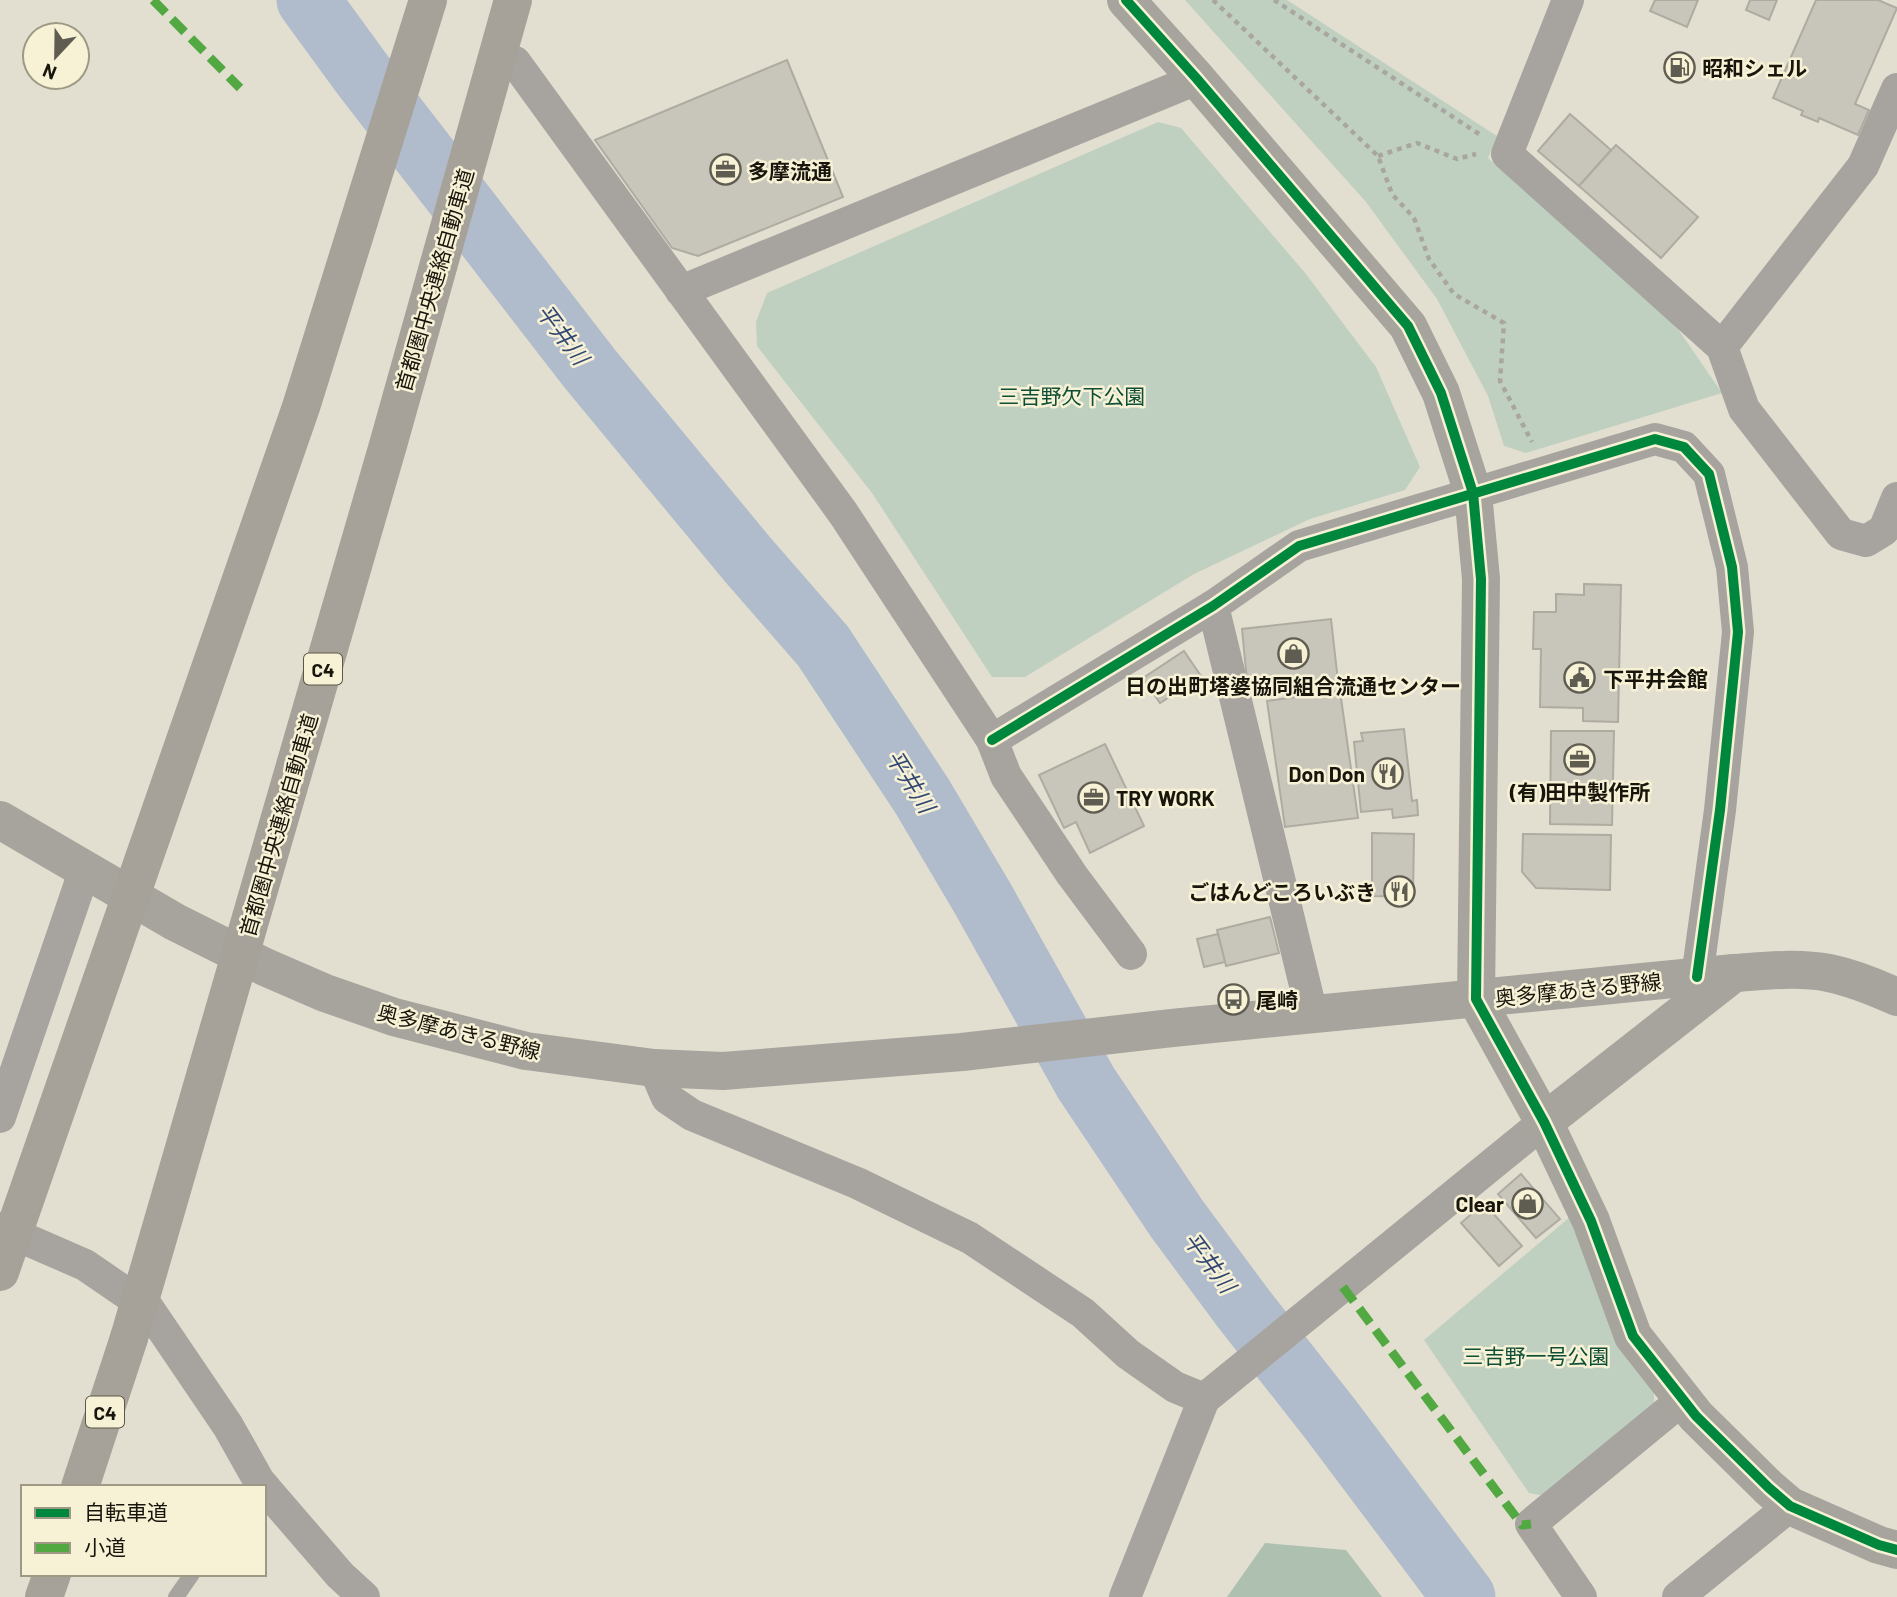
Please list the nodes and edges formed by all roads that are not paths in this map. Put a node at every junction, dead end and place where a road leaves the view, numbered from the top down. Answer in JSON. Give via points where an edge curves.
{"nodes":[{"id":1,"x":428,"y":0,"type":"edge"},
{"id":2,"x":513,"y":0,"type":"edge"},
{"id":3,"x":1126,"y":0,"type":"edge"},
{"id":4,"x":1568,"y":0,"type":"edge"},
{"id":5,"x":515,"y":62,"type":"dead end"},
{"id":6,"x":1197,"y":79,"type":"junction"},
{"id":7,"x":1897,"y":89,"type":"edge"},
{"id":8,"x":681,"y":291,"type":"junction"},
{"id":9,"x":1722,"y":348,"type":"junction"},
{"id":10,"x":1473,"y":493,"type":"junction"},
{"id":11,"x":1897,"y":498,"type":"edge"},
{"id":12,"x":1213,"y":606,"type":"junction"},
{"id":13,"x":992,"y":740,"type":"junction"},
{"id":14,"x":0,"y":820,"type":"edge"},
{"id":15,"x":85,"y":869,"type":"junction"},
{"id":16,"x":1130,"y":954,"type":"dead end"},
{"id":17,"x":1734,"y":973,"type":"junction"},
{"id":18,"x":1696,"y":977,"type":"junction"},
{"id":19,"x":1897,"y":997,"type":"edge"},
{"id":20,"x":1476,"y":999,"type":"junction"},
{"id":21,"x":1312,"y":1014,"type":"junction"},
{"id":22,"x":654,"y":1068,"type":"junction"},
{"id":23,"x":0,"y":1118,"type":"edge"},
{"id":24,"x":1544,"y":1122,"type":"junction"},
{"id":25,"x":0,"y":1228,"type":"edge"},
{"id":26,"x":0,"y":1272,"type":"edge"},
{"id":27,"x":1208,"y":1395,"type":"junction"},
{"id":28,"x":1682,"y":1400,"type":"junction"},
{"id":29,"x":81,"y":1485,"type":"edge"},
{"id":30,"x":260,"y":1485,"type":"edge"},
{"id":31,"x":266,"y":1492,"type":"edge"},
{"id":32,"x":1790,"y":1506,"type":"junction"},
{"id":33,"x":1897,"y":1550,"type":"edge"},
{"id":34,"x":51,"y":1576,"type":"edge"},
{"id":35,"x":191,"y":1576,"type":"edge"},
{"id":36,"x":44,"y":1597,"type":"edge"},
{"id":37,"x":176,"y":1597,"type":"edge"},
{"id":38,"x":364,"y":1597,"type":"edge"},
{"id":39,"x":1125,"y":1597,"type":"edge"},
{"id":40,"x":1581,"y":1597,"type":"edge"},
{"id":41,"x":1678,"y":1597,"type":"edge"}],
"edges":[{"from":1,"to":26,"type":"highway","bridge":true,"via":[[301,407]]},
{"from":2,"to":29,"type":"highway","name":"首都圏中央連絡自動車道","number":"C4","bridge":true,"via":[[129,1338]]},
{"from":3,"to":6,"type":"street"},
{"from":4,"to":9,"type":"street","via":[[1503,150]]},
{"from":5,"to":8,"type":"street"},
{"from":6,"to":8,"type":"street"},
{"from":6,"to":10,"type":"street","via":[[1408,326],[1441,393]]},
{"from":7,"to":9,"type":"street","via":[[1863,166]]},
{"from":8,"to":13,"type":"street","via":[[843,513]]},
{"from":9,"to":11,"type":"street","via":[[1744,409],[1841,534],[1866,541],[1884,530]]},
{"from":10,"to":12,"type":"street","via":[[1299,546]]},
{"from":10,"to":18,"type":"street","via":[[1656,439],[1684,447],[1709,474],[1732,567],[1738,632],[1720,810]]},
{"from":10,"to":20,"type":"street","via":[[1481,579]]},
{"from":12,"to":13,"type":"street"},
{"from":12,"to":21,"type":"street"},
{"from":13,"to":16,"type":"street","via":[[1006,776]]},
{"from":14,"to":15,"type":"street","name":"奥多摩あきる野線"},
{"from":15,"to":22,"type":"street","name":"奥多摩あきる野線","via":[[175,922],[265,967],[394,1017],[526,1051]]},
{"from":15,"to":23,"type":"street"},
{"from":17,"to":18,"type":"street","name":"奥多摩あきる野線"},
{"from":17,"to":19,"type":"street","name":"奥多摩あきる野線","via":[[1826,972]]},
{"from":17,"to":24,"type":"street"},
{"from":18,"to":20,"type":"street","name":"奥多摩あきる野線"},
{"from":20,"to":21,"type":"street","name":"奥多摩あきる野線"},
{"from":20,"to":24,"type":"street"},
{"from":21,"to":22,"type":"street","name":"奥多摩あきる野線","via":[[962,1052],[723,1071]]},
{"from":22,"to":27,"type":"street","via":[[667,1098],[692,1115],[857,1183],[970,1238],[1083,1313],[1128,1354],[1175,1387]]},
{"from":24,"to":27,"type":"street"},
{"from":24,"to":28,"type":"street","via":[[1591,1221],[1633,1336]]},
{"from":25,"to":30,"type":"street","via":[[85,1265],[148,1308],[229,1426]]},
{"from":27,"to":39,"type":"street"},
{"from":28,"to":32,"type":"street"},
{"from":28,"to":40,"type":"street","via":[[1531,1524]]},
{"from":31,"to":38,"type":"street"},
{"from":32,"to":33,"type":"street"},
{"from":32,"to":41,"type":"street"},
{"from":34,"to":36,"type":"highway"},
{"from":35,"to":37,"type":"lane"}]}
